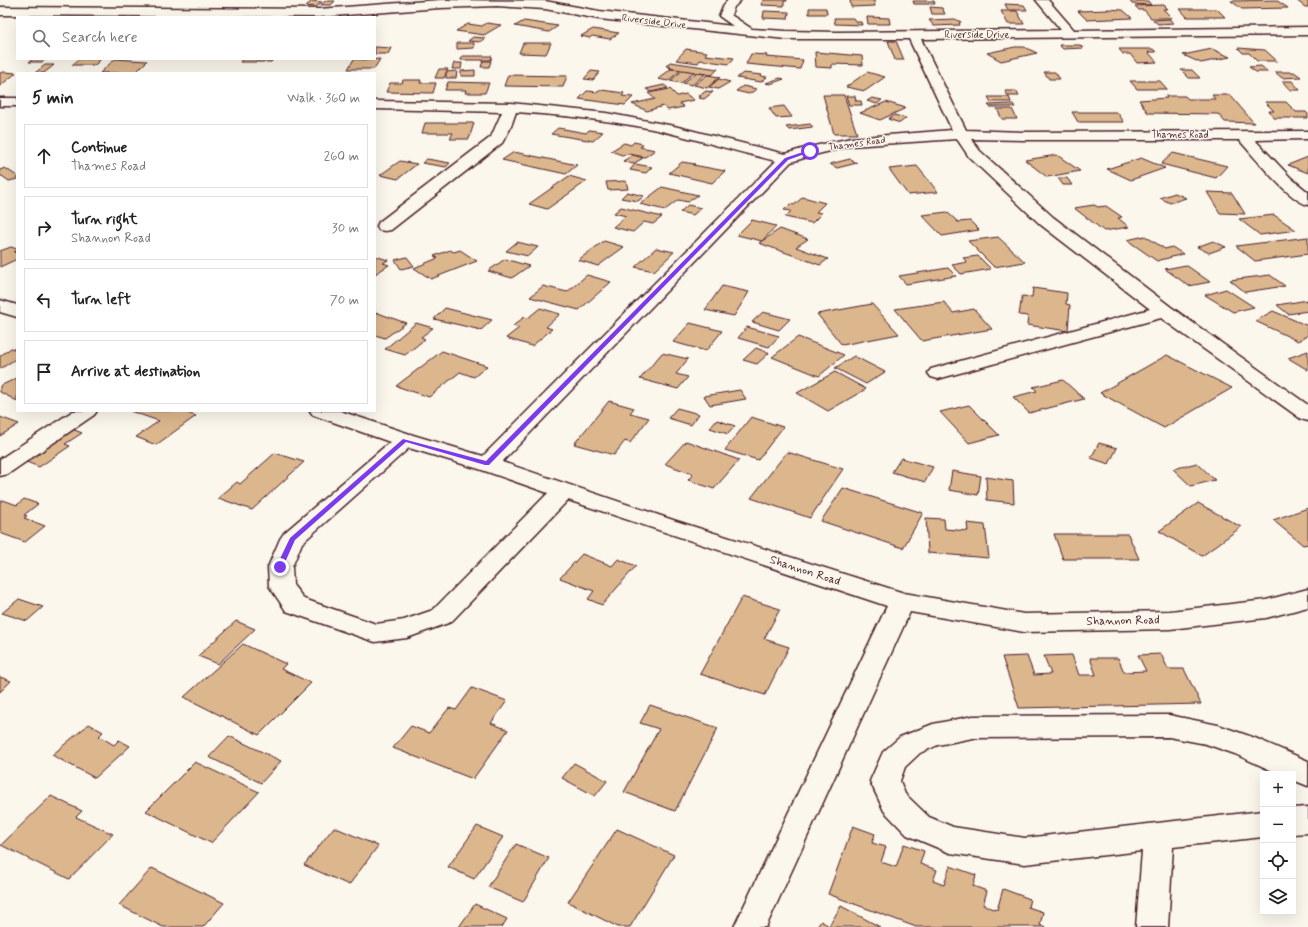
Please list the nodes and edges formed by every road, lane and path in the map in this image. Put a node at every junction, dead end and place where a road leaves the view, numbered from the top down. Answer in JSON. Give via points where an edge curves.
{"nodes":[{"id":1,"x":25,"y":0,"type":"edge"},
{"id":2,"x":735,"y":0,"type":"edge"},
{"id":3,"x":1042,"y":0,"type":"edge"},
{"id":4,"x":491,"y":2,"type":"edge"},
{"id":5,"x":0,"y":11,"type":"edge"},
{"id":6,"x":12,"y":11,"type":"junction"},
{"id":7,"x":0,"y":22,"type":"edge"},
{"id":8,"x":1308,"y":31,"type":"edge"},
{"id":9,"x":749,"y":32,"type":"junction"},
{"id":10,"x":1072,"y":34,"type":"junction"},
{"id":11,"x":913,"y":35,"type":"junction"},
{"id":12,"x":0,"y":102,"type":"edge"},
{"id":13,"x":16,"y":102,"type":"edge"},
{"id":14,"x":376,"y":105,"type":"edge"},
{"id":15,"x":511,"y":107,"type":"junction"},
{"id":16,"x":961,"y":134,"type":"junction"},
{"id":17,"x":1308,"y":134,"type":"edge"},
{"id":18,"x":1243,"y":135,"type":"junction"},
{"id":19,"x":786,"y":159,"type":"junction"},
{"id":20,"x":1308,"y":200,"type":"edge"},
{"id":21,"x":385,"y":226,"type":"dead end"},
{"id":22,"x":0,"y":306,"type":"edge"},
{"id":23,"x":16,"y":311,"type":"edge"},
{"id":24,"x":1164,"y":311,"type":"junction"},
{"id":25,"x":938,"y":373,"type":"dead end"},
{"id":26,"x":86,"y":412,"type":"edge"},
{"id":27,"x":323,"y":412,"type":"edge"},
{"id":28,"x":1308,"y":416,"type":"edge"},
{"id":29,"x":405,"y":440,"type":"junction"},
{"id":30,"x":487,"y":464,"type":"junction"},
{"id":31,"x":0,"y":469,"type":"edge"},
{"id":32,"x":564,"y":490,"type":"junction"},
{"id":33,"x":1308,"y":598,"type":"edge"},
{"id":34,"x":902,"y":602,"type":"junction"},
{"id":35,"x":1308,"y":774,"type":"edge"},
{"id":36,"x":1308,"y":820,"type":"edge"},
{"id":37,"x":1296,"y":821,"type":"edge"},
{"id":38,"x":1260,"y":824,"type":"edge"},
{"id":39,"x":1158,"y":836,"type":"junction"},
{"id":40,"x":750,"y":927,"type":"edge"},
{"id":41,"x":1152,"y":927,"type":"edge"}],
"edges":[{"from":1,"to":6,"type":"street"},
{"from":2,"to":9,"type":"street","via":[[725,16]]},
{"from":3,"to":10,"type":"street"},
{"from":4,"to":6,"type":"street","name":"Riverside Drive","via":[[319,13]]},
{"from":4,"to":9,"type":"street","name":"Riverside Drive","via":[[545,5],[599,15]]},
{"from":5,"to":6,"type":"street","name":"Riverside Drive"},
{"from":6,"to":7,"type":"street"},
{"from":8,"to":10,"type":"street","name":"Riverside Drive"},
{"from":9,"to":11,"type":"street","name":"Riverside Drive","via":[[837,36]]},
{"from":10,"to":11,"type":"street","name":"Riverside Drive"},
{"from":11,"to":16,"type":"street"},
{"from":12,"to":13,"type":"street"},
{"from":14,"to":15,"type":"street"},
{"from":15,"to":19,"type":"street","via":[[606,117],[658,127]]},
{"from":15,"to":21,"type":"street","via":[[497,140]]},
{"from":16,"to":18,"type":"street","name":"Thames Road"},
{"from":16,"to":19,"type":"street","name":"Thames Road","via":[[851,142]]},
{"from":16,"to":24,"type":"street","via":[[974,154],[1047,221]]},
{"from":17,"to":18,"type":"street","name":"Thames Road"},
{"from":18,"to":20,"type":"street","via":[[1286,181]]},
{"from":19,"to":30,"type":"street","name":"Thames Road"},
{"from":22,"to":23,"type":"street"},
{"from":24,"to":25,"type":"street"},
{"from":24,"to":28,"type":"street"},
{"from":26,"to":31,"type":"street"},
{"from":27,"to":29,"type":"street","name":"Shannon Road"},
{"from":29,"to":30,"type":"street","name":"Shannon Road"},
{"from":29,"to":32,"type":"street","via":[[292,539],[280,567],[281,586],[295,605],[375,633],[407,630],[442,616]]},
{"from":30,"to":32,"type":"street","name":"Shannon Road"},
{"from":32,"to":34,"type":"street","name":"Shannon Road"},
{"from":33,"to":34,"type":"street","name":"Shannon Road","via":[[1266,609],[1170,620],[1024,623]]},
{"from":34,"to":40,"type":"street"},
{"from":35,"to":39,"type":"street","via":[[1208,732],[1169,726],[973,727],[933,734],[910,745],[894,760],[885,781],[894,802],[918,826],[950,840],[1025,851]]},
{"from":36,"to":37,"type":"street"},
{"from":38,"to":39,"type":"street"},
{"from":39,"to":41,"type":"street"}]}
